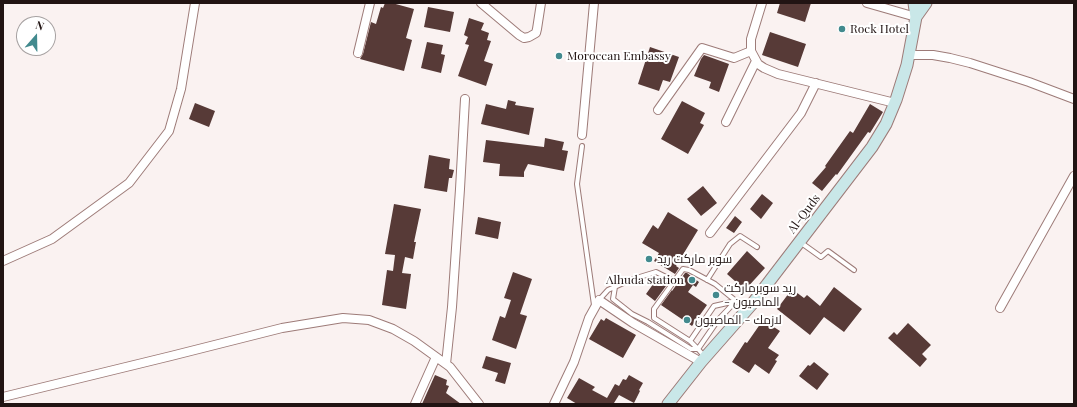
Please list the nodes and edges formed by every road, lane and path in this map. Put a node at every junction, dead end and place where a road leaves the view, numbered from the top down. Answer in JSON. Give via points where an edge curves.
{"nodes":[{"id":1,"x":195,"y":3,"type":"edge"},
{"id":2,"x":370,"y":3,"type":"edge"},
{"id":3,"x":481,"y":3,"type":"edge"},
{"id":4,"x":541,"y":3,"type":"edge"},
{"id":5,"x":594,"y":3,"type":"edge"},
{"id":6,"x":762,"y":3,"type":"edge"},
{"id":7,"x":867,"y":3,"type":"edge"},
{"id":8,"x":914,"y":3,"type":"edge"},
{"id":9,"x":926,"y":3,"type":"edge"},
{"id":10,"x":916,"y":16,"type":"junction"},
{"id":11,"x":751,"y":51,"type":"junction"},
{"id":12,"x":358,"y":53,"type":"dead end"},
{"id":13,"x":909,"y":55,"type":"junction"},
{"id":14,"x":756,"y":61,"type":"junction"},
{"id":15,"x":816,"y":83,"type":"junction"},
{"id":16,"x":465,"y":99,"type":"dead end"},
{"id":17,"x":1074,"y":99,"type":"edge"},
{"id":18,"x":895,"y":103,"type":"junction"},
{"id":19,"x":658,"y":110,"type":"dead end"},
{"id":20,"x":726,"y":122,"type":"dead end"},
{"id":21,"x":582,"y":135,"type":"dead end"},
{"id":22,"x":582,"y":146,"type":"dead end"},
{"id":23,"x":1074,"y":176,"type":"edge"},
{"id":24,"x":710,"y":233,"type":"dead end"},
{"id":25,"x":799,"y":242,"type":"junction"},
{"id":26,"x":757,"y":247,"type":"dead end"},
{"id":27,"x":3,"y":261,"type":"edge"},
{"id":28,"x":854,"y":270,"type":"dead end"},
{"id":29,"x":707,"y":280,"type":"junction"},
{"id":30,"x":674,"y":281,"type":"junction"},
{"id":31,"x":615,"y":287,"type":"junction"},
{"id":32,"x":736,"y":301,"type":"junction"},
{"id":33,"x":597,"y":304,"type":"junction"},
{"id":34,"x":752,"y":304,"type":"junction"},
{"id":35,"x":1000,"y":308,"type":"dead end"},
{"id":36,"x":654,"y":318,"type":"junction"},
{"id":37,"x":651,"y":324,"type":"junction"},
{"id":38,"x":690,"y":341,"type":"junction"},
{"id":39,"x":436,"y":356,"type":"junction"},
{"id":40,"x":701,"y":356,"type":"junction"},
{"id":41,"x":446,"y":364,"type":"junction"},
{"id":42,"x":3,"y":397,"type":"edge"},
{"id":43,"x":415,"y":404,"type":"edge"},
{"id":44,"x":479,"y":404,"type":"edge"},
{"id":45,"x":554,"y":404,"type":"edge"},
{"id":46,"x":668,"y":404,"type":"edge"}],
"edges":[{"from":1,"to":27,"type":"street","via":[[181,89],[169,131],[129,183],[52,239]]},
{"from":2,"to":12,"type":"street"},
{"from":3,"to":4,"type":"street","via":[[519,35],[529,38],[538,29]]},
{"from":5,"to":21,"type":"street"},
{"from":6,"to":11,"type":"street","via":[[751,39]]},
{"from":7,"to":10,"type":"street"},
{"from":8,"to":10,"type":"street","name":"Al-Quds"},
{"from":9,"to":10,"type":"street","name":"Al-Quds"},
{"from":10,"to":13,"type":"street","name":"Al-Quds"},
{"from":11,"to":14,"type":"street"},
{"from":11,"to":19,"type":"street","via":[[734,58],[702,48]]},
{"from":13,"to":17,"type":"street","via":[[933,55],[970,63]]},
{"from":13,"to":18,"type":"street","name":"Al-Quds"},
{"from":14,"to":15,"type":"street","via":[[778,74]]},
{"from":14,"to":20,"type":"street"},
{"from":15,"to":18,"type":"street"},
{"from":15,"to":24,"type":"street","via":[[801,113]]},
{"from":16,"to":41,"type":"street"},
{"from":18,"to":25,"type":"street","name":"Al-Quds","via":[[872,147]]},
{"from":22,"to":33,"type":"lane","via":[[577,184]]},
{"from":23,"to":35,"type":"street"},
{"from":25,"to":28,"type":"lane","via":[[821,257],[828,250]]},
{"from":25,"to":34,"type":"street","name":"Al-Quds"},
{"from":26,"to":29,"type":"lane","via":[[740,236],[730,244]]},
{"from":29,"to":30,"type":"lane","via":[[683,269]]},
{"from":29,"to":32,"type":"lane"},
{"from":30,"to":31,"type":"lane","via":[[656,272]]},
{"from":30,"to":36,"type":"lane","via":[[654,309]]},
{"from":31,"to":33,"type":"lane","via":[[608,290]]},
{"from":31,"to":37,"type":"lane","via":[[613,298],[632,314]]},
{"from":32,"to":34,"type":"lane"},
{"from":32,"to":38,"type":"lane","via":[[714,306]]},
{"from":32,"to":40,"type":"lane","via":[[718,320]]},
{"from":33,"to":40,"type":"street"},
{"from":33,"to":45,"type":"street"},
{"from":34,"to":40,"type":"street","name":"Al-Quds"},
{"from":36,"to":37,"type":"lane"},
{"from":36,"to":38,"type":"lane"},
{"from":37,"to":40,"type":"lane"},
{"from":38,"to":40,"type":"lane"},
{"from":39,"to":41,"type":"street"},
{"from":39,"to":42,"type":"street","via":[[393,329],[369,320],[343,318],[282,328]]},
{"from":39,"to":43,"type":"street"},
{"from":40,"to":46,"type":"street","name":"Al-Quds"},
{"from":41,"to":44,"type":"street"}]}
